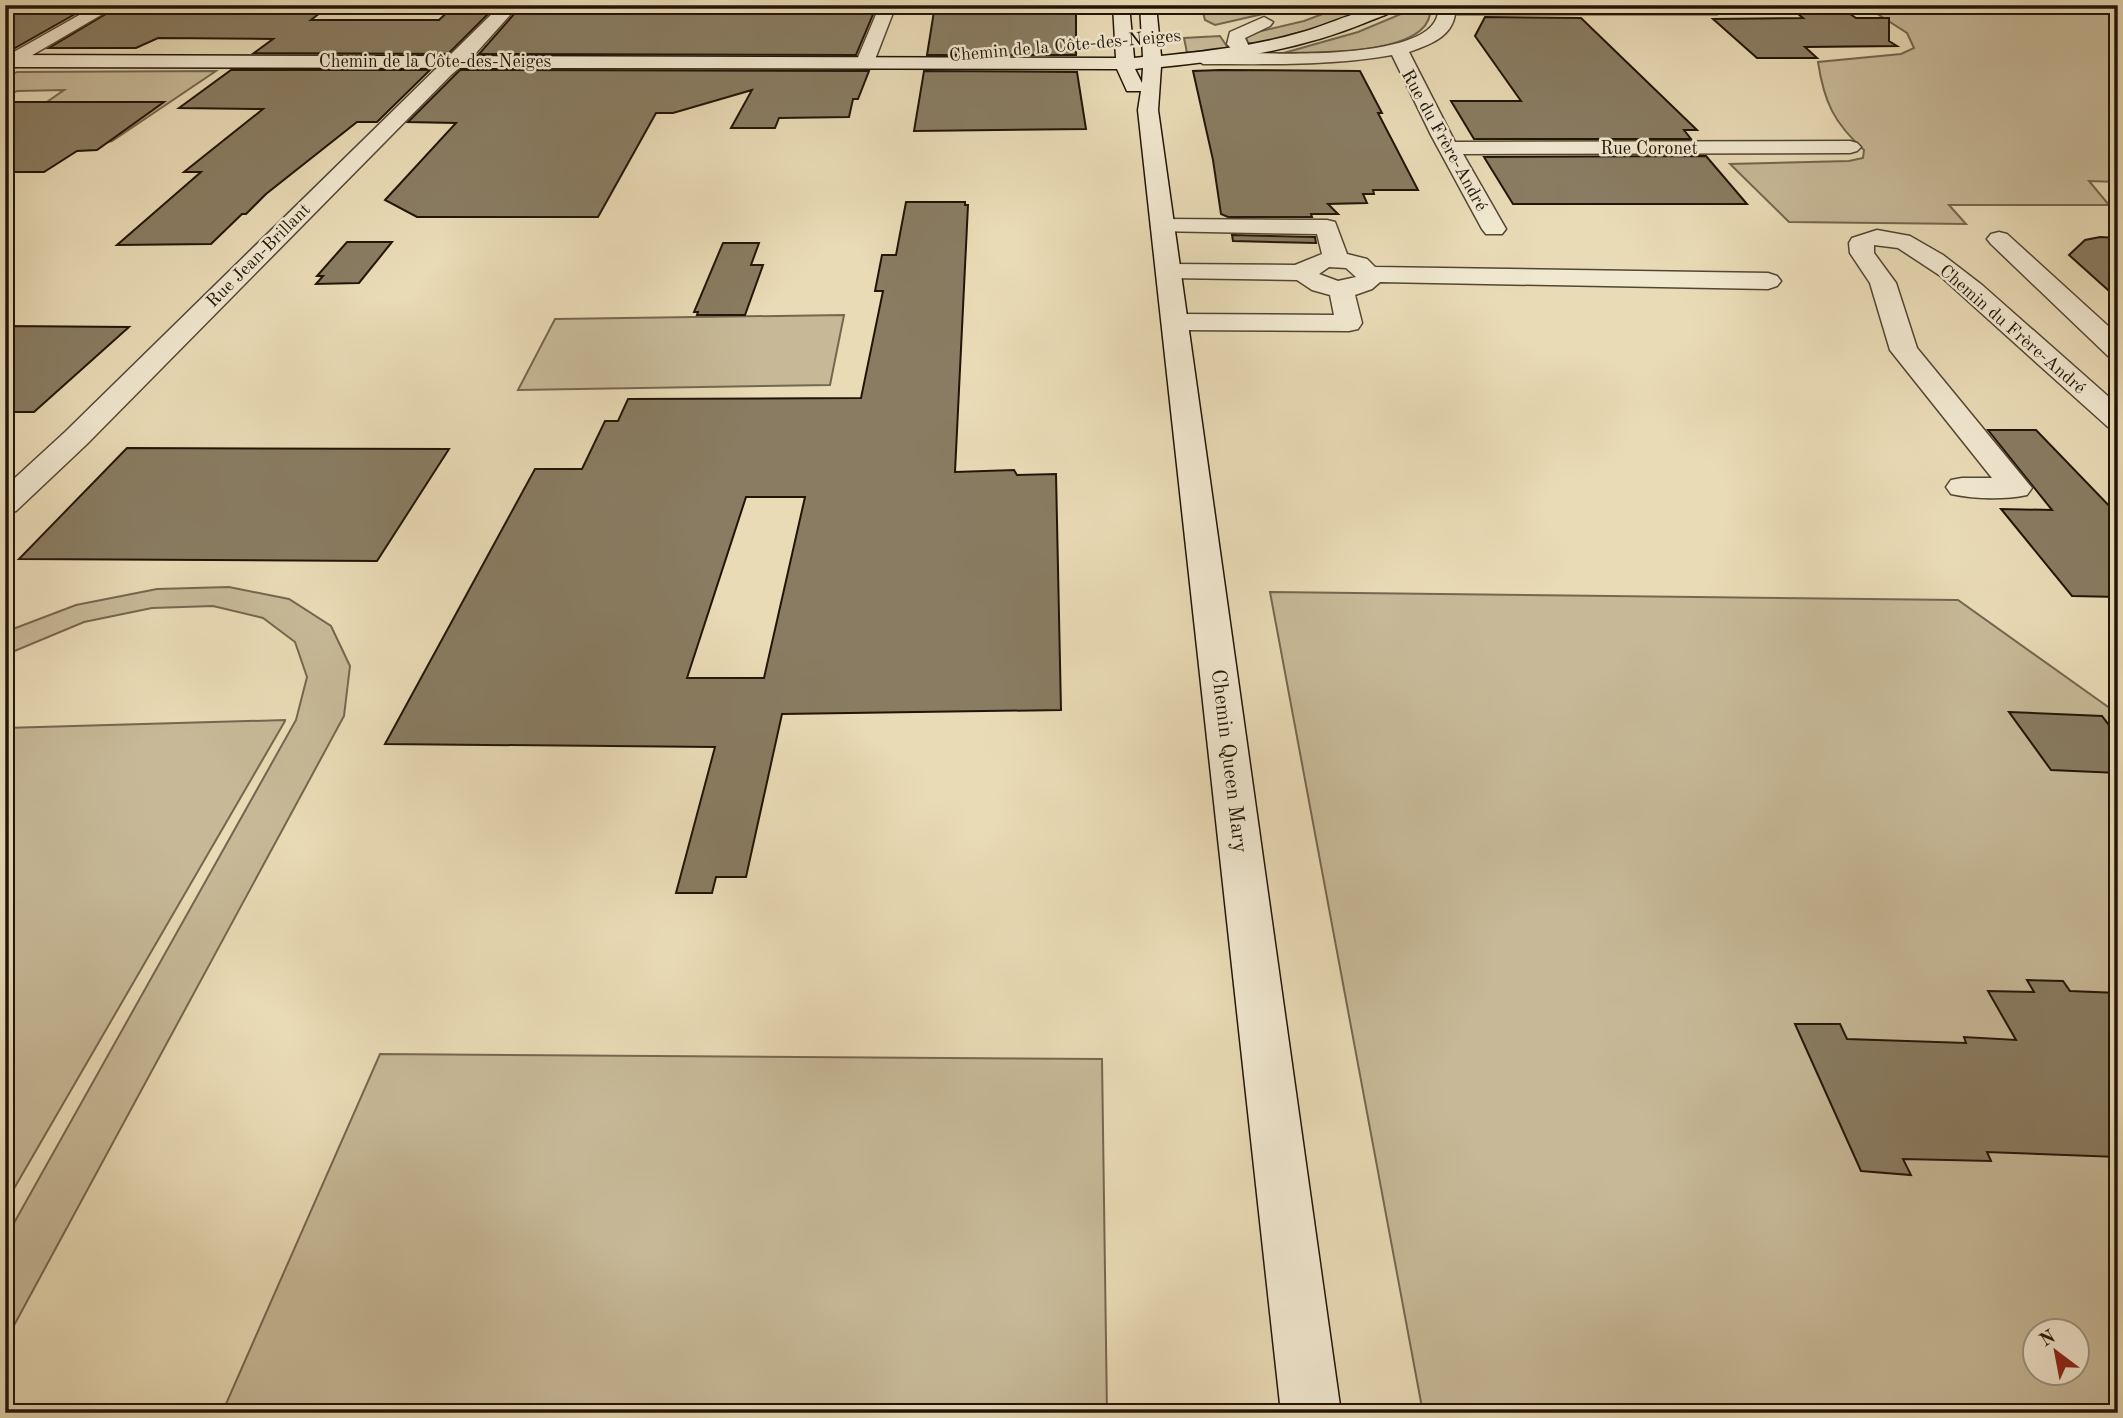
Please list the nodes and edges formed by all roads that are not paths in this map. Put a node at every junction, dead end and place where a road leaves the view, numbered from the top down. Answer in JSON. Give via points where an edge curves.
{"nodes":[{"id":1,"x":110,"y":5,"type":"edge"},
{"id":2,"x":511,"y":5,"type":"edge"},
{"id":3,"x":888,"y":5,"type":"edge"},
{"id":4,"x":1121,"y":5,"type":"edge"},
{"id":5,"x":1148,"y":5,"type":"edge"},
{"id":6,"x":1387,"y":5,"type":"edge"},
{"id":7,"x":1393,"y":5,"type":"edge"},
{"id":8,"x":1407,"y":5,"type":"edge"},
{"id":9,"x":1326,"y":6,"type":"edge"},
{"id":10,"x":1446,"y":7,"type":"edge"},
{"id":11,"x":1717,"y":9,"type":"dead end"},
{"id":12,"x":1305,"y":12,"type":"dead end"},
{"id":13,"x":1283,"y":18,"type":"dead end"},
{"id":14,"x":1265,"y":22,"type":"junction"},
{"id":15,"x":1222,"y":30,"type":"dead end"},
{"id":16,"x":1159,"y":37,"type":"junction"},
{"id":17,"x":1117,"y":41,"type":"junction"},
{"id":18,"x":1049,"y":47,"type":"dead end"},
{"id":19,"x":1399,"y":50,"type":"junction"},
{"id":20,"x":1244,"y":52,"type":"junction"},
{"id":21,"x":1203,"y":58,"type":"junction"},
{"id":22,"x":455,"y":61,"type":"junction"},
{"id":23,"x":8,"y":62,"type":"edge"},
{"id":24,"x":865,"y":62,"type":"junction"},
{"id":25,"x":1152,"y":62,"type":"junction"},
{"id":26,"x":1126,"y":63,"type":"junction"},
{"id":27,"x":1148,"y":110,"type":"junction"},
{"id":28,"x":1448,"y":148,"type":"junction"},
{"id":29,"x":1850,"y":148,"type":"dead end"},
{"id":30,"x":1163,"y":226,"type":"junction"},
{"id":31,"x":1494,"y":229,"type":"dead end"},
{"id":32,"x":1999,"y":239,"type":"dead end"},
{"id":33,"x":1336,"y":260,"type":"junction"},
{"id":34,"x":1169,"y":271,"type":"junction"},
{"id":35,"x":1305,"y":272,"type":"junction"},
{"id":36,"x":1369,"y":274,"type":"junction"},
{"id":37,"x":1769,"y":281,"type":"dead end"},
{"id":38,"x":1341,"y":289,"type":"junction"},
{"id":39,"x":1175,"y":322,"type":"junction"},
{"id":40,"x":2118,"y":350,"type":"edge"},
{"id":41,"x":2118,"y":421,"type":"edge"},
{"id":42,"x":1962,"y":487,"type":"dead end"},
{"id":43,"x":5,"y":505,"type":"edge"},
{"id":44,"x":1311,"y":1413,"type":"edge"}],
"edges":[{"from":1,"to":23,"type":"street"},
{"from":2,"to":22,"type":"street","name":"Rue Jean-Brillant"},
{"from":3,"to":24,"type":"street"},
{"from":4,"to":17,"type":"street","name":"Chemin Queen Mary"},
{"from":5,"to":16,"type":"street","name":"Chemin Queen Mary"},
{"from":6,"to":9,"type":"street"},
{"from":7,"to":20,"type":"street","name":"Chemin de la Côte-des-Neiges","via":[[1338,29]]},
{"from":8,"to":10,"type":"street"},
{"from":9,"to":12,"type":"street"},
{"from":10,"to":11,"type":"street"},
{"from":10,"to":19,"type":"street","name":"Chemin de la Côte-des-Neiges","via":[[1438,32]]},
{"from":13,"to":14,"type":"street"},
{"from":14,"to":15,"type":"street"},
{"from":14,"to":20,"type":"street","via":[[1236,36],[1236,44]]},
{"from":16,"to":17,"type":"street","name":"Chemin de la Côte-des-Neiges"},
{"from":16,"to":25,"type":"street","name":"Chemin Queen Mary"},
{"from":17,"to":26,"type":"street","name":"Chemin Queen Mary"},
{"from":18,"to":24,"type":"street","name":"Chemin de la Côte-des-Neiges"},
{"from":19,"to":21,"type":"street","name":"Chemin de la Côte-des-Neiges","via":[[1280,59]]},
{"from":19,"to":28,"type":"street","name":"Rue du Frère-André"},
{"from":20,"to":21,"type":"street","name":"Chemin de la Côte-des-Neiges"},
{"from":21,"to":25,"type":"street","name":"Chemin de la Côte-des-Neiges"},
{"from":22,"to":23,"type":"street","name":"Chemin de la Côte-des-Neiges"},
{"from":22,"to":24,"type":"street","name":"Chemin de la Côte-des-Neiges"},
{"from":22,"to":43,"type":"street","name":"Rue Jean-Brillant"},
{"from":24,"to":26,"type":"street","name":"Chemin de la Côte-des-Neiges"},
{"from":25,"to":26,"type":"street","name":"Chemin de la Côte-des-Neiges"},
{"from":25,"to":27,"type":"street","name":"Chemin Queen Mary"},
{"from":26,"to":27,"type":"street","name":"Chemin Queen Mary","via":[[1131,82]]},
{"from":27,"to":30,"type":"street","name":"Chemin Queen Mary"},
{"from":28,"to":29,"type":"street","name":"Rue Coronet"},
{"from":28,"to":31,"type":"street","name":"Rue du Frère-André"},
{"from":30,"to":33,"type":"street","via":[[1327,227]]},
{"from":30,"to":34,"type":"street","name":"Chemin Queen Mary"},
{"from":32,"to":40,"type":"street"},
{"from":33,"to":35,"type":"street","via":[[1310,264]]},
{"from":33,"to":36,"type":"street","via":[[1361,266]]},
{"from":34,"to":35,"type":"street"},
{"from":34,"to":39,"type":"street","name":"Chemin Queen Mary"},
{"from":35,"to":38,"type":"street","via":[[1320,285]]},
{"from":36,"to":37,"type":"street"},
{"from":36,"to":38,"type":"street","via":[[1360,286]]},
{"from":38,"to":39,"type":"street","via":[[1349,323]]},
{"from":39,"to":44,"type":"street","name":"Chemin Queen Mary"},
{"from":41,"to":42,"type":"street","name":"Chemin du Frère-André","via":[[1967,285],[1900,240],[1864,239],[1862,253],[1883,283],[1904,350],[2016,488]]}]}
